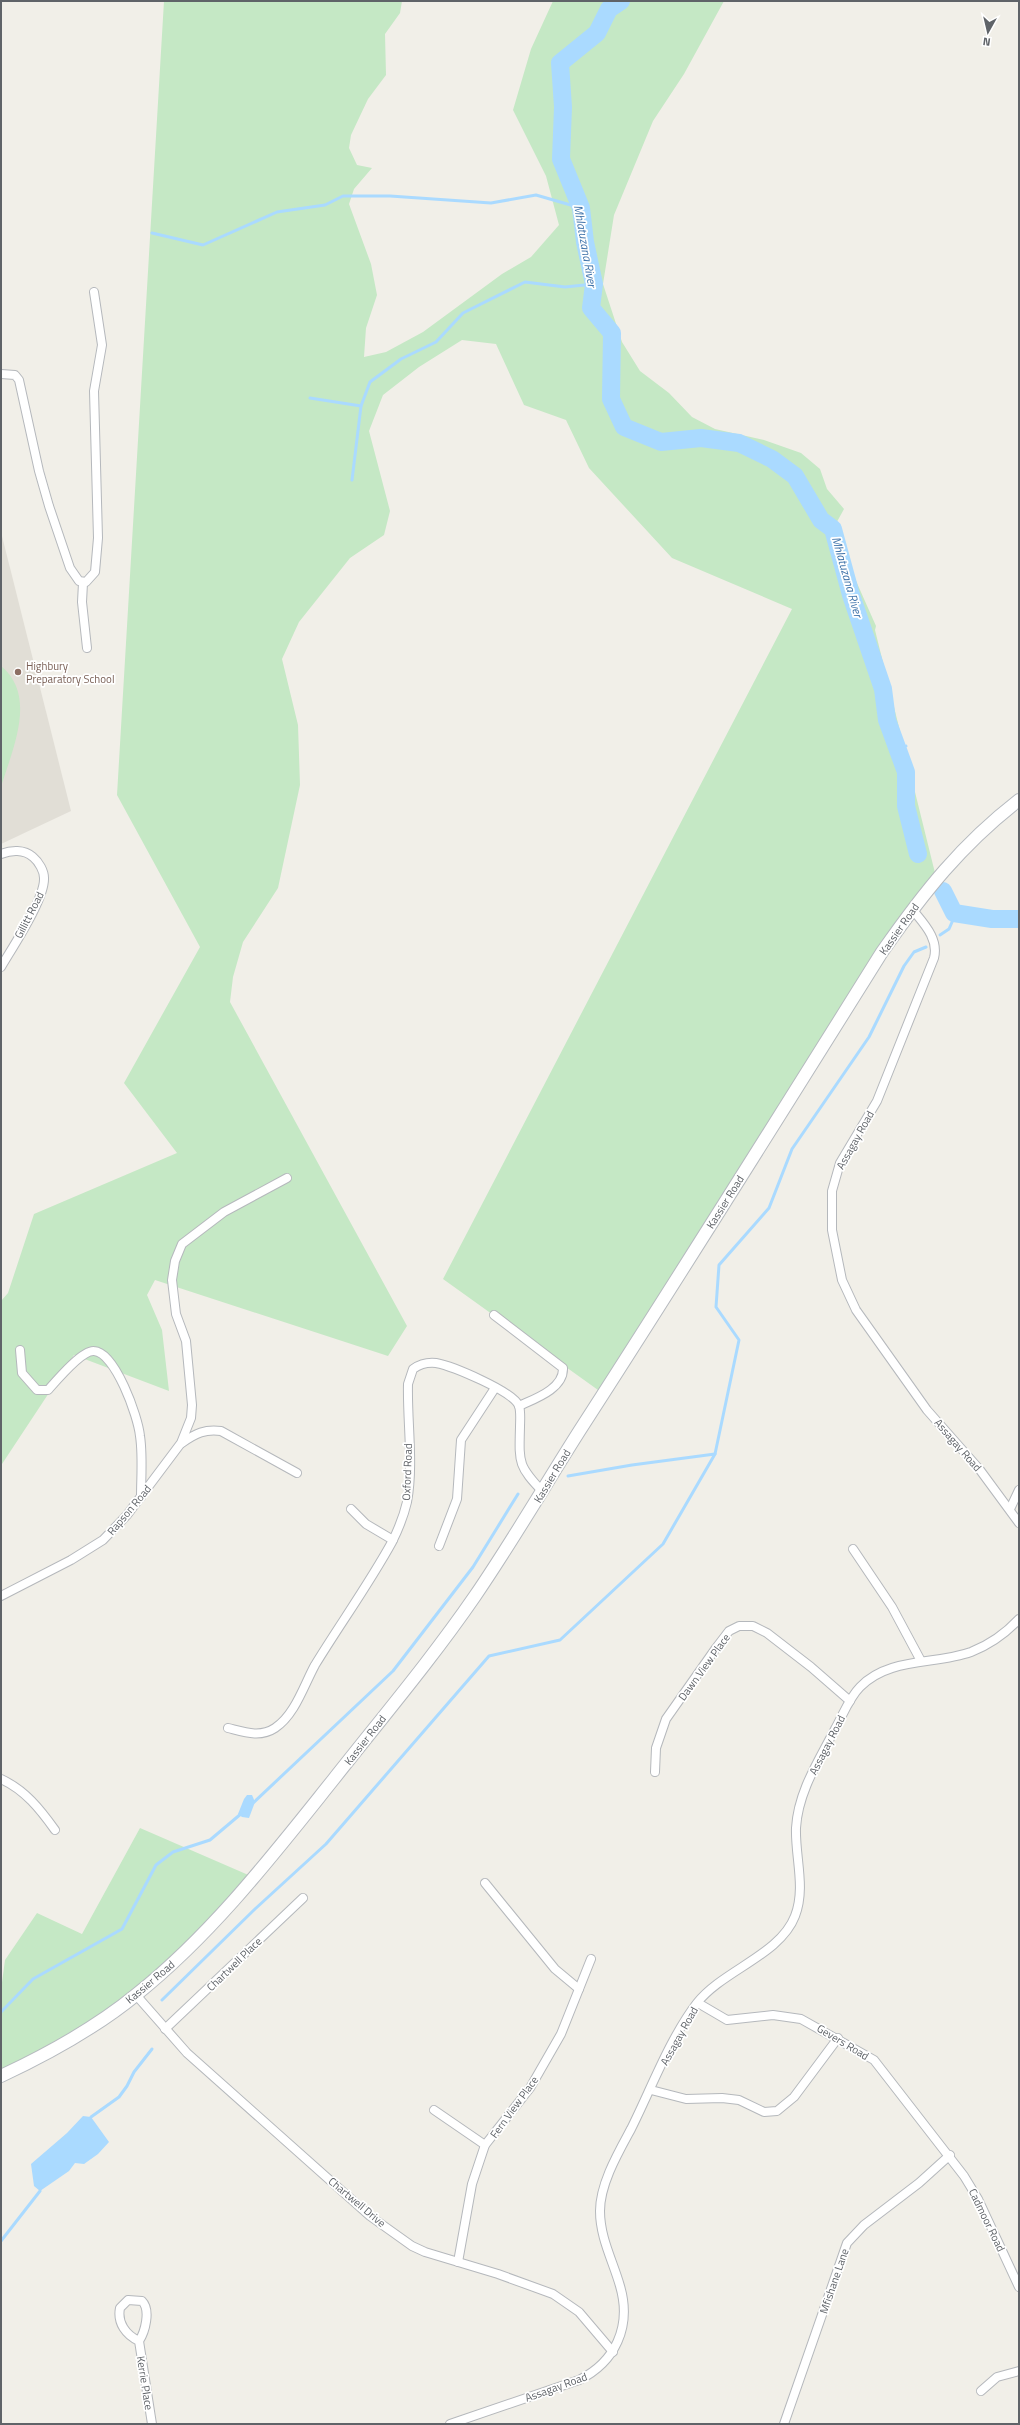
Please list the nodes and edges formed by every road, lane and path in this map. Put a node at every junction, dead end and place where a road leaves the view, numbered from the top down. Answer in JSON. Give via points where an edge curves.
{"nodes":[{"id":1,"x":94,"y":292,"type":"dead end"},
{"id":2,"x":1,"y":374,"type":"edge"},
{"id":3,"x":83,"y":583,"type":"junction"},
{"id":4,"x":86,"y":648,"type":"dead end"},
{"id":5,"x":1019,"y":800,"type":"edge"},
{"id":6,"x":1,"y":854,"type":"edge"},
{"id":7,"x":912,"y":909,"type":"junction"},
{"id":8,"x":1,"y":967,"type":"edge"},
{"id":9,"x":286,"y":1178,"type":"dead end"},
{"id":10,"x":494,"y":1316,"type":"dead end"},
{"id":11,"x":20,"y":1350,"type":"dead end"},
{"id":12,"x":495,"y":1388,"type":"junction"},
{"id":13,"x":519,"y":1406,"type":"junction"},
{"id":14,"x":181,"y":1443,"type":"junction"},
{"id":15,"x":297,"y":1472,"type":"dead end"},
{"id":16,"x":1019,"y":1490,"type":"edge"},
{"id":17,"x":543,"y":1492,"type":"junction"},
{"id":18,"x":141,"y":1497,"type":"junction"},
{"id":19,"x":351,"y":1509,"type":"dead end"},
{"id":20,"x":1010,"y":1509,"type":"junction"},
{"id":21,"x":1019,"y":1523,"type":"edge"},
{"id":22,"x":393,"y":1540,"type":"junction"},
{"id":23,"x":439,"y":1546,"type":"dead end"},
{"id":24,"x":853,"y":1549,"type":"dead end"},
{"id":25,"x":1,"y":1596,"type":"edge"},
{"id":26,"x":1019,"y":1618,"type":"edge"},
{"id":27,"x":921,"y":1661,"type":"junction"},
{"id":28,"x":850,"y":1701,"type":"junction"},
{"id":29,"x":228,"y":1728,"type":"dead end"},
{"id":30,"x":656,"y":1772,"type":"dead end"},
{"id":31,"x":1,"y":1779,"type":"edge"},
{"id":32,"x":55,"y":1830,"type":"dead end"},
{"id":33,"x":485,"y":1883,"type":"dead end"},
{"id":34,"x":303,"y":1898,"type":"dead end"},
{"id":35,"x":591,"y":1959,"type":"dead end"},
{"id":36,"x":579,"y":1989,"type":"junction"},
{"id":37,"x":136,"y":1995,"type":"junction"},
{"id":38,"x":698,"y":2003,"type":"junction"},
{"id":39,"x":165,"y":2029,"type":"junction"},
{"id":40,"x":838,"y":2038,"type":"junction"},
{"id":41,"x":1,"y":2076,"type":"edge"},
{"id":42,"x":651,"y":2090,"type":"junction"},
{"id":43,"x":434,"y":2110,"type":"dead end"},
{"id":44,"x":485,"y":2144,"type":"junction"},
{"id":45,"x":950,"y":2155,"type":"junction"},
{"id":46,"x":458,"y":2262,"type":"junction"},
{"id":47,"x":1019,"y":2288,"type":"edge"},
{"id":48,"x":139,"y":2342,"type":"junction"},
{"id":49,"x":613,"y":2352,"type":"junction"},
{"id":50,"x":1019,"y":2371,"type":"edge"},
{"id":51,"x":981,"y":2391,"type":"dead end"},
{"id":52,"x":152,"y":2424,"type":"edge"},
{"id":53,"x":450,"y":2424,"type":"edge"},
{"id":54,"x":784,"y":2424,"type":"edge"}],
"edges":[{"from":1,"to":3,"type":"street","via":[[102,345],[94,391],[98,538],[95,572],[90,580]]},
{"from":2,"to":3,"type":"street","via":[[15,375],[19,380],[39,471],[51,512],[72,574]]},
{"from":3,"to":4,"type":"street"},
{"from":5,"to":7,"type":"main road","name":"Kassier Road","via":[[954,857]]},
{"from":6,"to":8,"type":"street","name":"Gillitt Road","via":[[18,850],[28,854],[36,860],[44,878],[42,893]]},
{"from":7,"to":17,"type":"main road","name":"Kassier Road","via":[[882,952]]},
{"from":7,"to":20,"type":"street","name":"Assagay Road","via":[[934,941],[934,958],[877,1101],[840,1163],[832,1191],[832,1230],[842,1280],[856,1310],[927,1410]]},
{"from":9,"to":14,"type":"street","name":"Rapson Road","via":[[224,1212],[182,1244],[175,1261],[172,1280],[176,1314],[186,1341],[192,1405],[191,1418]]},
{"from":10,"to":13,"type":"street","via":[[562,1368],[561,1375],[551,1389]]},
{"from":11,"to":18,"type":"street","via":[[22,1373],[37,1390],[48,1390],[85,1353],[93,1350],[106,1356],[119,1377],[138,1423]]},
{"from":12,"to":13,"type":"street","name":"Oxford Road","via":[[510,1395]]},
{"from":12,"to":22,"type":"street","name":"Oxford Road","via":[[436,1363],[418,1365],[410,1372],[408,1492],[403,1515]]},
{"from":12,"to":23,"type":"street","via":[[461,1440],[457,1499]]},
{"from":13,"to":17,"type":"street","via":[[521,1466],[524,1473]]},
{"from":14,"to":15,"type":"street","name":"Rapson Road","via":[[202,1431],[221,1431]]},
{"from":14,"to":18,"type":"street","name":"Rapson Road"},
{"from":16,"to":20,"type":"street"},
{"from":17,"to":37,"type":"main road","name":"Kassier Road","via":[[474,1598],[435,1651],[303,1818],[211,1926]]},
{"from":18,"to":25,"type":"street","name":"Rapson Road","via":[[113,1532],[103,1540]]},
{"from":19,"to":22,"type":"street","via":[[366,1524]]},
{"from":20,"to":21,"type":"street","name":"Assagay Road"},
{"from":22,"to":29,"type":"street","name":"Oxford Road","via":[[282,1722],[268,1732],[260,1734]]},
{"from":24,"to":27,"type":"street","via":[[892,1607]]},
{"from":26,"to":27,"type":"street","name":"Assagay Road","via":[[1000,1636],[970,1652]]},
{"from":27,"to":28,"type":"street","name":"Assagay Road","via":[[877,1674],[858,1689]]},
{"from":28,"to":30,"type":"street","name":"Dawn View Place","via":[[763,1630],[749,1625],[739,1626],[730,1631],[716,1648],[666,1719],[656,1748]]},
{"from":28,"to":38,"type":"street","name":"Assagay Road","via":[[810,1779],[800,1805],[796,1829],[799,1898],[795,1918],[770,1947],[717,1984]]},
{"from":31,"to":32,"type":"street","via":[[14,1785],[37,1806]]},
{"from":33,"to":36,"type":"street","via":[[555,1968]]},
{"from":34,"to":39,"type":"street","name":"Chartwell Place"},
{"from":35,"to":36,"type":"street","name":"Fern View Place"},
{"from":36,"to":44,"type":"street","name":"Fern View Place","via":[[561,2034],[530,2088]]},
{"from":37,"to":39,"type":"street","name":"Chartwell Drive"},
{"from":37,"to":41,"type":"main road","name":"Kassier Road","via":[[55,2049]]},
{"from":38,"to":40,"type":"street","name":"Gevers Road","via":[[726,2020],[773,2015],[796,2017]]},
{"from":38,"to":42,"type":"street","name":"Assagay Road","via":[[676,2037]]},
{"from":39,"to":46,"type":"street","name":"Chartwell Drive","via":[[187,2053],[370,2216],[412,2246]]},
{"from":40,"to":42,"type":"street","via":[[794,2097],[776,2111],[764,2112],[739,2100],[680,2098]]},
{"from":40,"to":45,"type":"street","name":"Gevers Road","via":[[878,2064]]},
{"from":42,"to":49,"type":"street","name":"Assagay Road","via":[[621,2149],[601,2202],[600,2226],[623,2298],[620,2335]]},
{"from":43,"to":44,"type":"street"},
{"from":44,"to":46,"type":"street","name":"Fern View Place","via":[[472,2184]]},
{"from":45,"to":47,"type":"street","name":"Cadmoor Road","via":[[978,2199]]},
{"from":45,"to":54,"type":"street","name":"Mfishane Lane","via":[[919,2183],[864,2225],[847,2243]]},
{"from":46,"to":49,"type":"street","name":"Chartwell Drive","via":[[553,2294],[579,2312]]},
{"from":48,"to":48,"type":"street","name":"Kerrie Place","via":[[144,2330],[146,2306],[138,2300],[128,2300],[120,2308],[119,2318],[126,2334]]},
{"from":48,"to":52,"type":"street","name":"Kerrie Place"},
{"from":49,"to":53,"type":"street","name":"Assagay Road","via":[[601,2367],[579,2380]]},
{"from":50,"to":51,"type":"street","via":[[997,2377]]}]}
